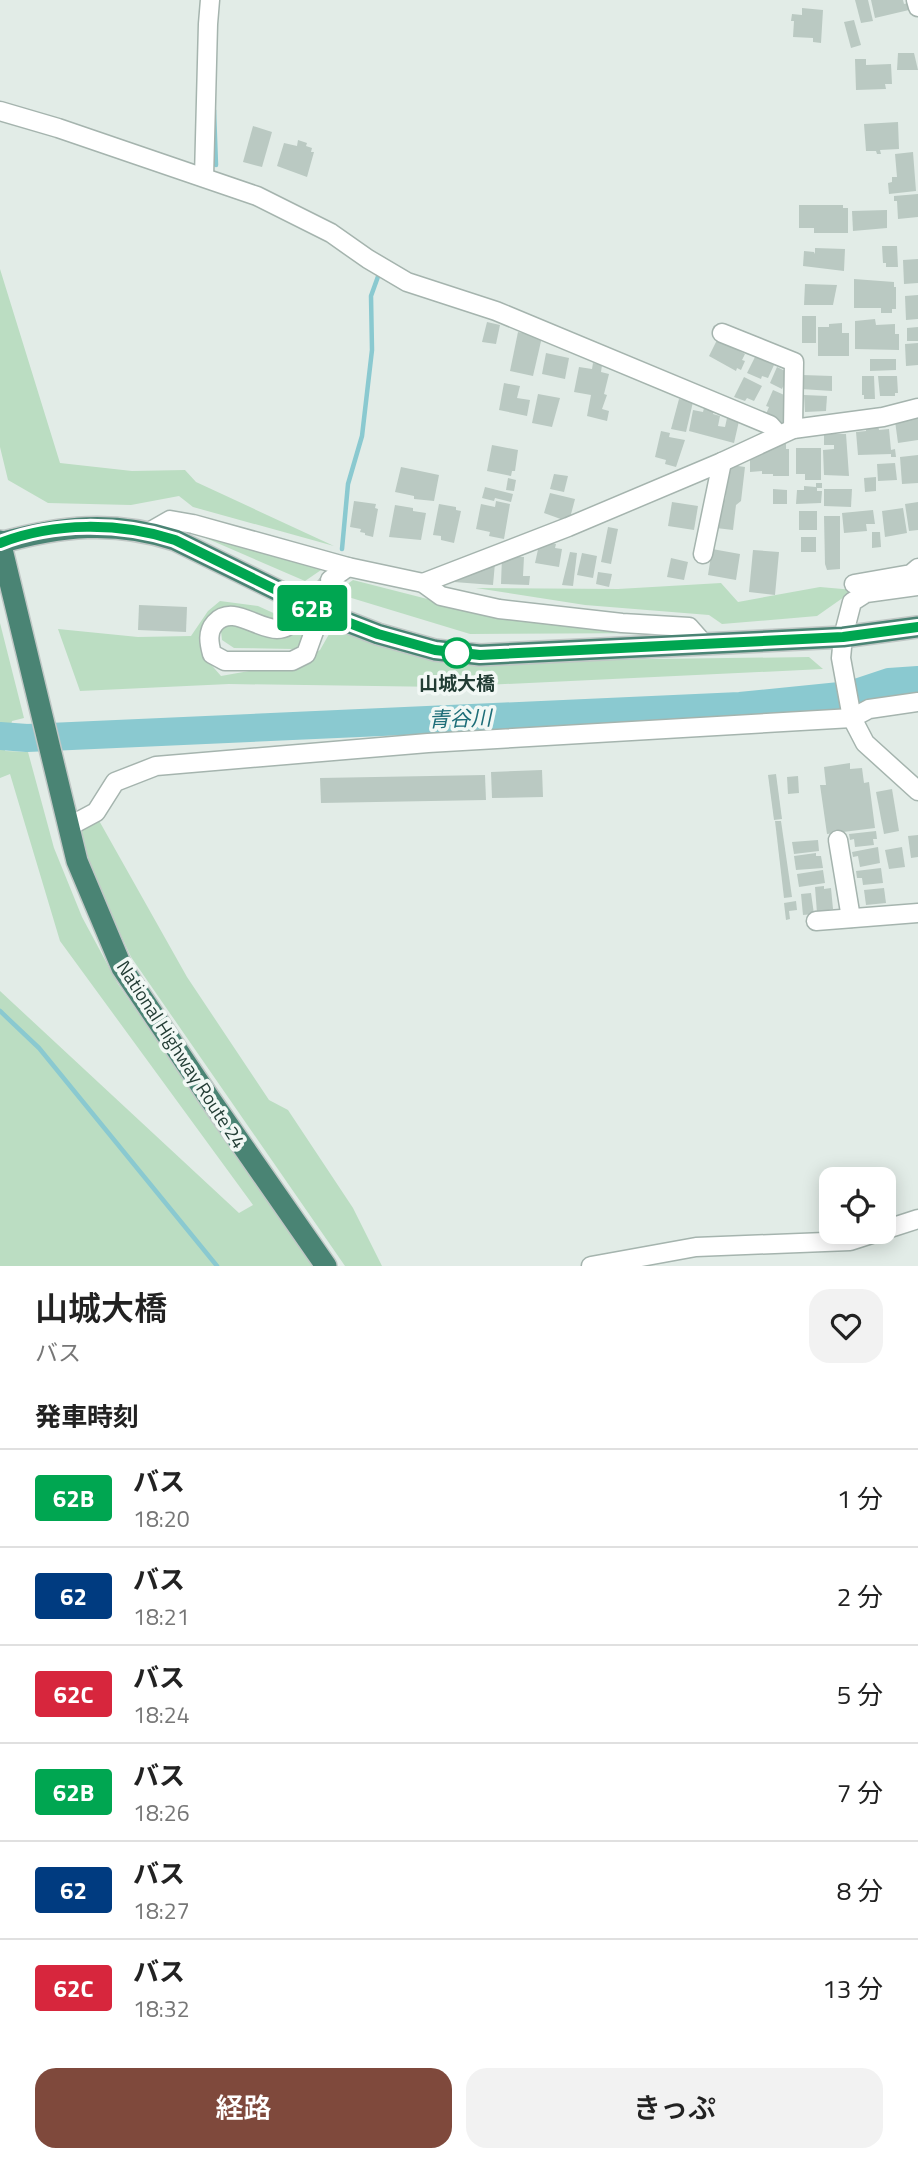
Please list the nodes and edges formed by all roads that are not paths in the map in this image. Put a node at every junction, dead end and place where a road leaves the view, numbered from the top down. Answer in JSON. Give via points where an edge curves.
{"nodes":[{"id":1,"x":210,"y":0,"type":"edge"},
{"id":2,"x":916,"y":0,"type":"edge"},
{"id":3,"x":918,"y":7,"type":"edge"},
{"id":4,"x":0,"y":111,"type":"edge"},
{"id":5,"x":204,"y":177,"type":"junction"},
{"id":6,"x":722,"y":333,"type":"dead end"},
{"id":7,"x":918,"y":408,"type":"edge"},
{"id":8,"x":785,"y":431,"type":"junction"},
{"id":9,"x":722,"y":462,"type":"junction"},
{"id":10,"x":149,"y":532,"type":"junction"},
{"id":11,"x":0,"y":542,"type":"edge"},
{"id":12,"x":703,"y":554,"type":"dead end"},
{"id":13,"x":348,"y":567,"type":"junction"},
{"id":14,"x":918,"y":568,"type":"edge"},
{"id":15,"x":330,"y":580,"type":"tunnel mouth"},
{"id":16,"x":423,"y":583,"type":"junction"},
{"id":17,"x":854,"y":584,"type":"dead end"},
{"id":18,"x":918,"y":586,"type":"edge"},
{"id":19,"x":321,"y":612,"type":"junction"},
{"id":20,"x":295,"y":619,"type":"tunnel mouth"},
{"id":21,"x":918,"y":627,"type":"edge"},
{"id":22,"x":704,"y":644,"type":"junction"},
{"id":23,"x":842,"y":648,"type":"junction"},
{"id":24,"x":918,"y":702,"type":"edge"},
{"id":25,"x":850,"y":710,"type":"junction"},
{"id":26,"x":918,"y":791,"type":"edge"},
{"id":27,"x":68,"y":827,"type":"junction"},
{"id":28,"x":838,"y":840,"type":"dead end"},
{"id":29,"x":918,"y":913,"type":"edge"},
{"id":30,"x":851,"y":918,"type":"junction"},
{"id":31,"x":816,"y":921,"type":"dead end"},
{"id":32,"x":918,"y":1219,"type":"edge"},
{"id":33,"x":896,"y":1226,"type":"edge"},
{"id":34,"x":819,"y":1242,"type":"edge"},
{"id":35,"x":326,"y":1266,"type":"edge"},
{"id":36,"x":591,"y":1266,"type":"edge"}],
"edges":[{"from":1,"to":5,"type":"street"},
{"from":2,"to":3,"type":"street"},
{"from":4,"to":5,"type":"street"},
{"from":5,"to":8,"type":"street","via":[[295,213],[407,282],[496,311]]},
{"from":6,"to":8,"type":"street","via":[[794,362]]},
{"from":7,"to":8,"type":"street"},
{"from":8,"to":9,"type":"street"},
{"from":9,"to":12,"type":"street"},
{"from":9,"to":16,"type":"street"},
{"from":10,"to":11,"type":"highway","via":[[75,527]]},
{"from":10,"to":13,"type":"street","via":[[170,520],[193,524]]},
{"from":10,"to":19,"type":"highway","via":[[175,540]]},
{"from":11,"to":27,"type":"highway","name":"National Highway Route 24"},
{"from":13,"to":15,"type":"street"},
{"from":13,"to":16,"type":"street"},
{"from":14,"to":17,"type":"street","via":[[911,574]]},
{"from":16,"to":22,"type":"street","via":[[441,596],[499,609],[689,627]]},
{"from":18,"to":23,"type":"street","via":[[866,593],[852,602]]},
{"from":19,"to":20,"type":"street","via":[[306,654],[292,661],[225,661],[212,654],[208,640],[211,627],[220,618],[234,615],[276,629],[288,627]]},
{"from":19,"to":22,"type":"highway","via":[[435,650],[480,655]]},
{"from":21,"to":23,"type":"highway"},
{"from":22,"to":23,"type":"highway"},
{"from":23,"to":25,"type":"street"},
{"from":24,"to":25,"type":"street"},
{"from":25,"to":26,"type":"street","via":[[865,743]]},
{"from":25,"to":27,"type":"street","via":[[156,766],[115,782],[96,812]]},
{"from":27,"to":35,"type":"highway","name":"National Highway Route 24","via":[[77,861],[122,968]]},
{"from":28,"to":30,"type":"street"},
{"from":29,"to":30,"type":"street"},
{"from":30,"to":31,"type":"street"},
{"from":32,"to":33,"type":"street"},
{"from":34,"to":36,"type":"street","via":[[696,1247]]}]}
